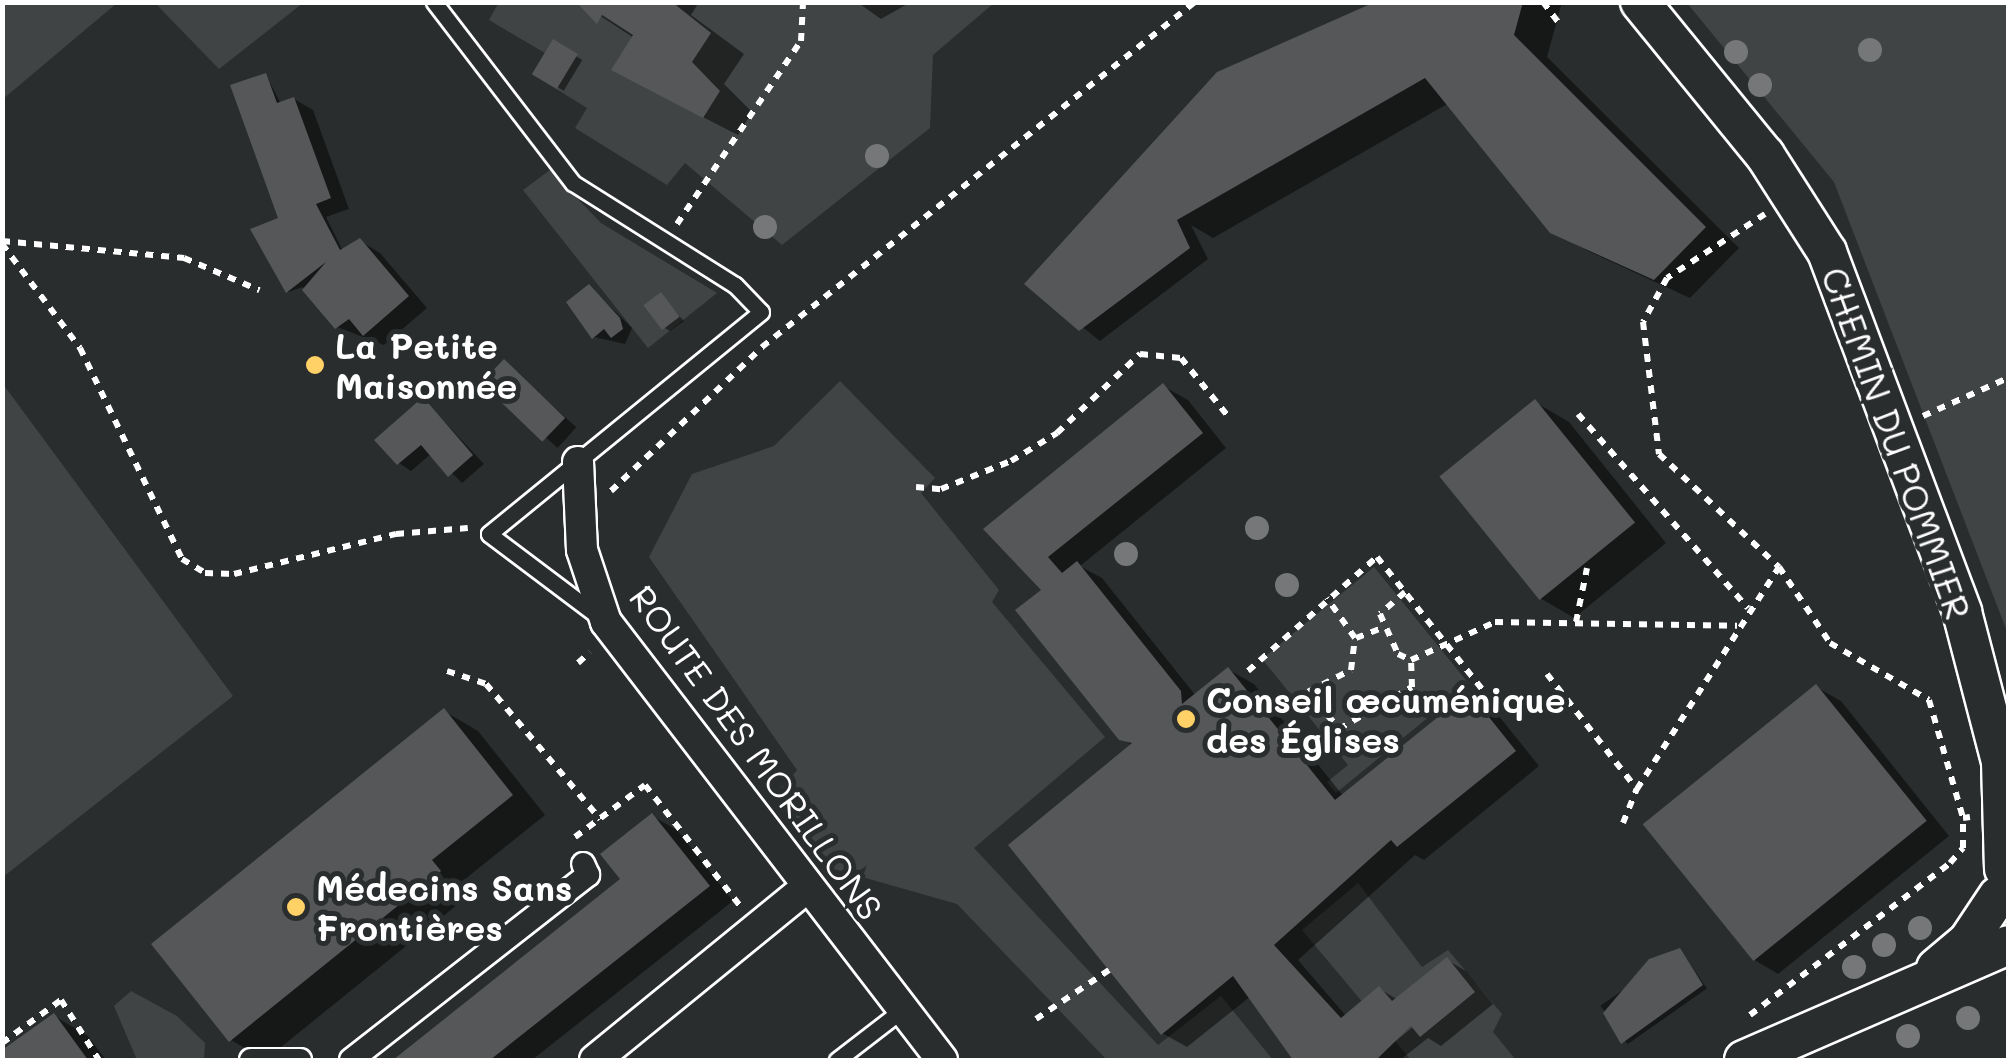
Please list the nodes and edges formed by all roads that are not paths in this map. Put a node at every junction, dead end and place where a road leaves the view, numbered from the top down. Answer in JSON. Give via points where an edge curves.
{"nodes":[{"id":1,"x":434,"y":2,"type":"edge"},
{"id":2,"x":1640,"y":2,"type":"edge"},
{"id":3,"x":578,"y":462,"type":"junction"},
{"id":4,"x":606,"y":622,"type":"junction"},
{"id":5,"x":2005,"y":768,"type":"edge"},
{"id":6,"x":583,"y":864,"type":"road end"},
{"id":7,"x":2005,"y":886,"type":"edge"},
{"id":8,"x":806,"y":887,"type":"junction"},
{"id":9,"x":2008,"y":945,"type":"edge"},
{"id":10,"x":1926,"y":975,"type":"junction"},
{"id":11,"x":902,"y":1010,"type":"junction"},
{"id":12,"x":251,"y":1060,"type":"edge"},
{"id":13,"x":300,"y":1060,"type":"edge"},
{"id":14,"x":352,"y":1060,"type":"edge"},
{"id":15,"x":595,"y":1060,"type":"edge"},
{"id":16,"x":837,"y":1060,"type":"edge"},
{"id":17,"x":942,"y":1060,"type":"edge"},
{"id":18,"x":1744,"y":1060,"type":"edge"}],
"edges":[{"from":1,"to":3,"type":"lane","via":[[573,183],[735,285],[761,312]]},
{"from":2,"to":5,"type":"street","name":"CHEMIN DU POMMIER","via":[[1765,155],[1827,252],[1937,533]]},
{"from":3,"to":4,"type":"street","name":"ROUTE DES MORILLONS","via":[[582,550]]},
{"from":3,"to":4,"type":"lane","via":[[488,534]]},
{"from":4,"to":8,"type":"street","name":"ROUTE DES MORILLONS"},
{"from":5,"to":7,"type":"street","name":"CHEMIN DU POMMIER"},
{"from":6,"to":14,"type":"street","via":[[588,874]]},
{"from":7,"to":10,"type":"street","name":"CHEMIN DU POMMIER","via":[[1968,942]]},
{"from":8,"to":11,"type":"street","name":"ROUTE DES MORILLONS"},
{"from":8,"to":15,"type":"street"},
{"from":9,"to":10,"type":"street","name":"CHEMIN DU POMMIER"},
{"from":10,"to":18,"type":"street","name":"CHEMIN DU POMMIER"},
{"from":11,"to":16,"type":"lane"},
{"from":11,"to":17,"type":"street","name":"ROUTE DES MORILLONS"},
{"from":12,"to":13,"type":"street"}]}
